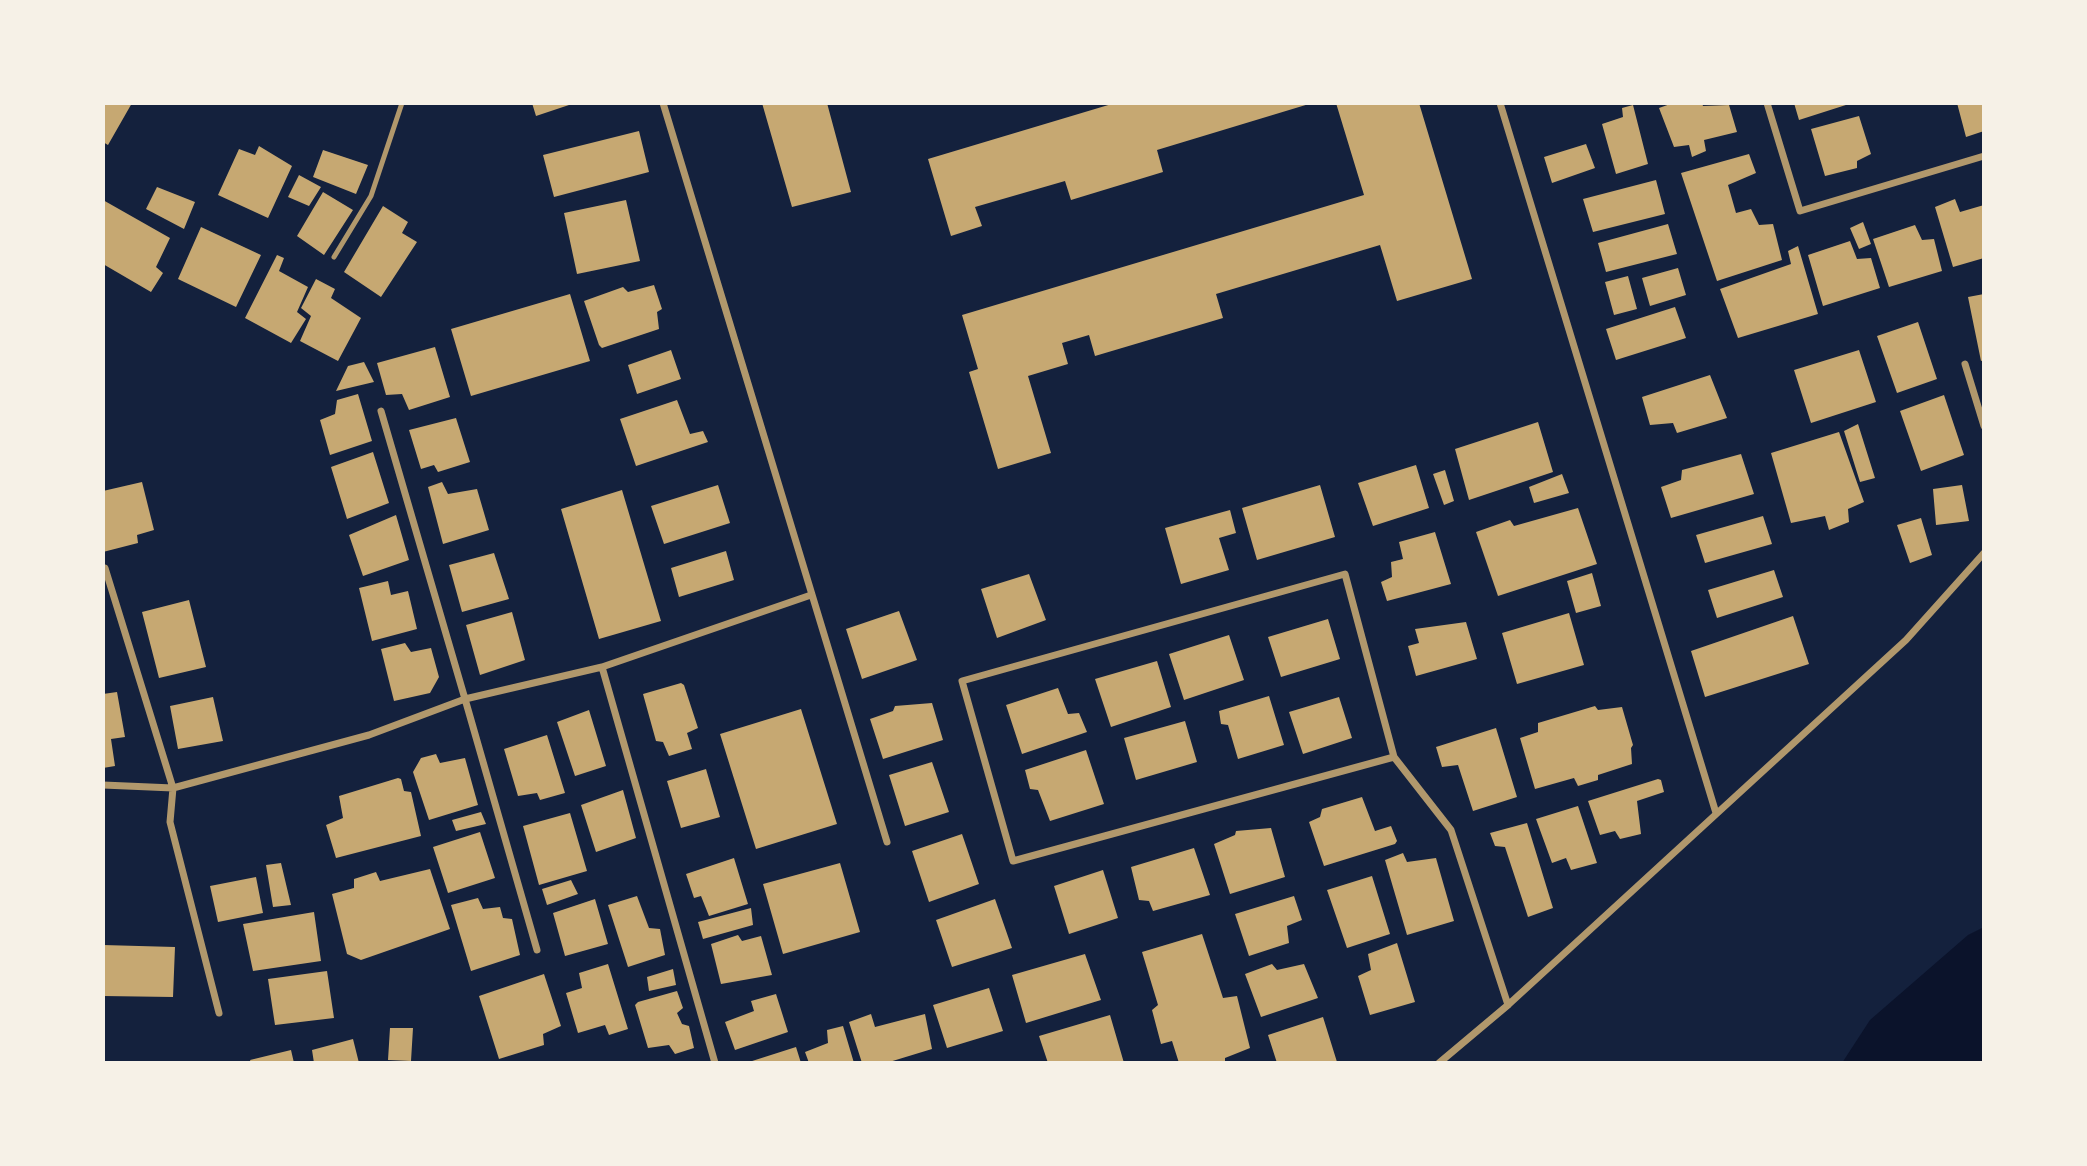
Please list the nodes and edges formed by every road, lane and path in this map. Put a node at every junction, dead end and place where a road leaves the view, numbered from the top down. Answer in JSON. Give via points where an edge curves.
{"nodes":[{"id":1,"x":402,"y":103,"type":"edge"},
{"id":2,"x":663,"y":103,"type":"edge"},
{"id":3,"x":1500,"y":103,"type":"edge"},
{"id":4,"x":1767,"y":103,"type":"edge"},
{"id":5,"x":1984,"y":156,"type":"edge"},
{"id":6,"x":334,"y":257,"type":"dead end"},
{"id":7,"x":1965,"y":364,"type":"dead end"},
{"id":8,"x":381,"y":411,"type":"dead end"},
{"id":9,"x":1984,"y":426,"type":"edge"},
{"id":10,"x":1984,"y":553,"type":"edge"},
{"id":11,"x":105,"y":568,"type":"edge"},
{"id":12,"x":811,"y":595,"type":"junction"},
{"id":13,"x":602,"y":667,"type":"junction"},
{"id":14,"x":465,"y":699,"type":"junction"},
{"id":15,"x":1394,"y":757,"type":"junction"},
{"id":16,"x":103,"y":785,"type":"edge"},
{"id":17,"x":173,"y":788,"type":"junction"},
{"id":18,"x":1716,"y":813,"type":"junction"},
{"id":19,"x":887,"y":842,"type":"dead end"},
{"id":20,"x":537,"y":950,"type":"dead end"},
{"id":21,"x":1508,"y":1005,"type":"junction"},
{"id":22,"x":219,"y":1013,"type":"dead end"},
{"id":23,"x":715,"y":1063,"type":"edge"},
{"id":24,"x":1439,"y":1063,"type":"edge"}],
"edges":[{"from":1,"to":6,"type":"lane","via":[[371,196]]},
{"from":2,"to":12,"type":"street"},
{"from":3,"to":18,"type":"street"},
{"from":4,"to":5,"type":"street","via":[[1800,211]]},
{"from":7,"to":9,"type":"street"},
{"from":8,"to":14,"type":"street"},
{"from":10,"to":18,"type":"street","via":[[1906,640]]},
{"from":11,"to":17,"type":"street"},
{"from":12,"to":13,"type":"street"},
{"from":12,"to":19,"type":"street"},
{"from":13,"to":14,"type":"street"},
{"from":13,"to":23,"type":"street"},
{"from":14,"to":17,"type":"street","via":[[369,735]]},
{"from":14,"to":20,"type":"street"},
{"from":15,"to":15,"type":"street","via":[[1345,574],[962,681],[1013,861]]},
{"from":15,"to":21,"type":"street","via":[[1451,830]]},
{"from":16,"to":17,"type":"street"},
{"from":17,"to":22,"type":"street","via":[[170,822]]},
{"from":18,"to":21,"type":"street"},
{"from":21,"to":24,"type":"street"}]}
